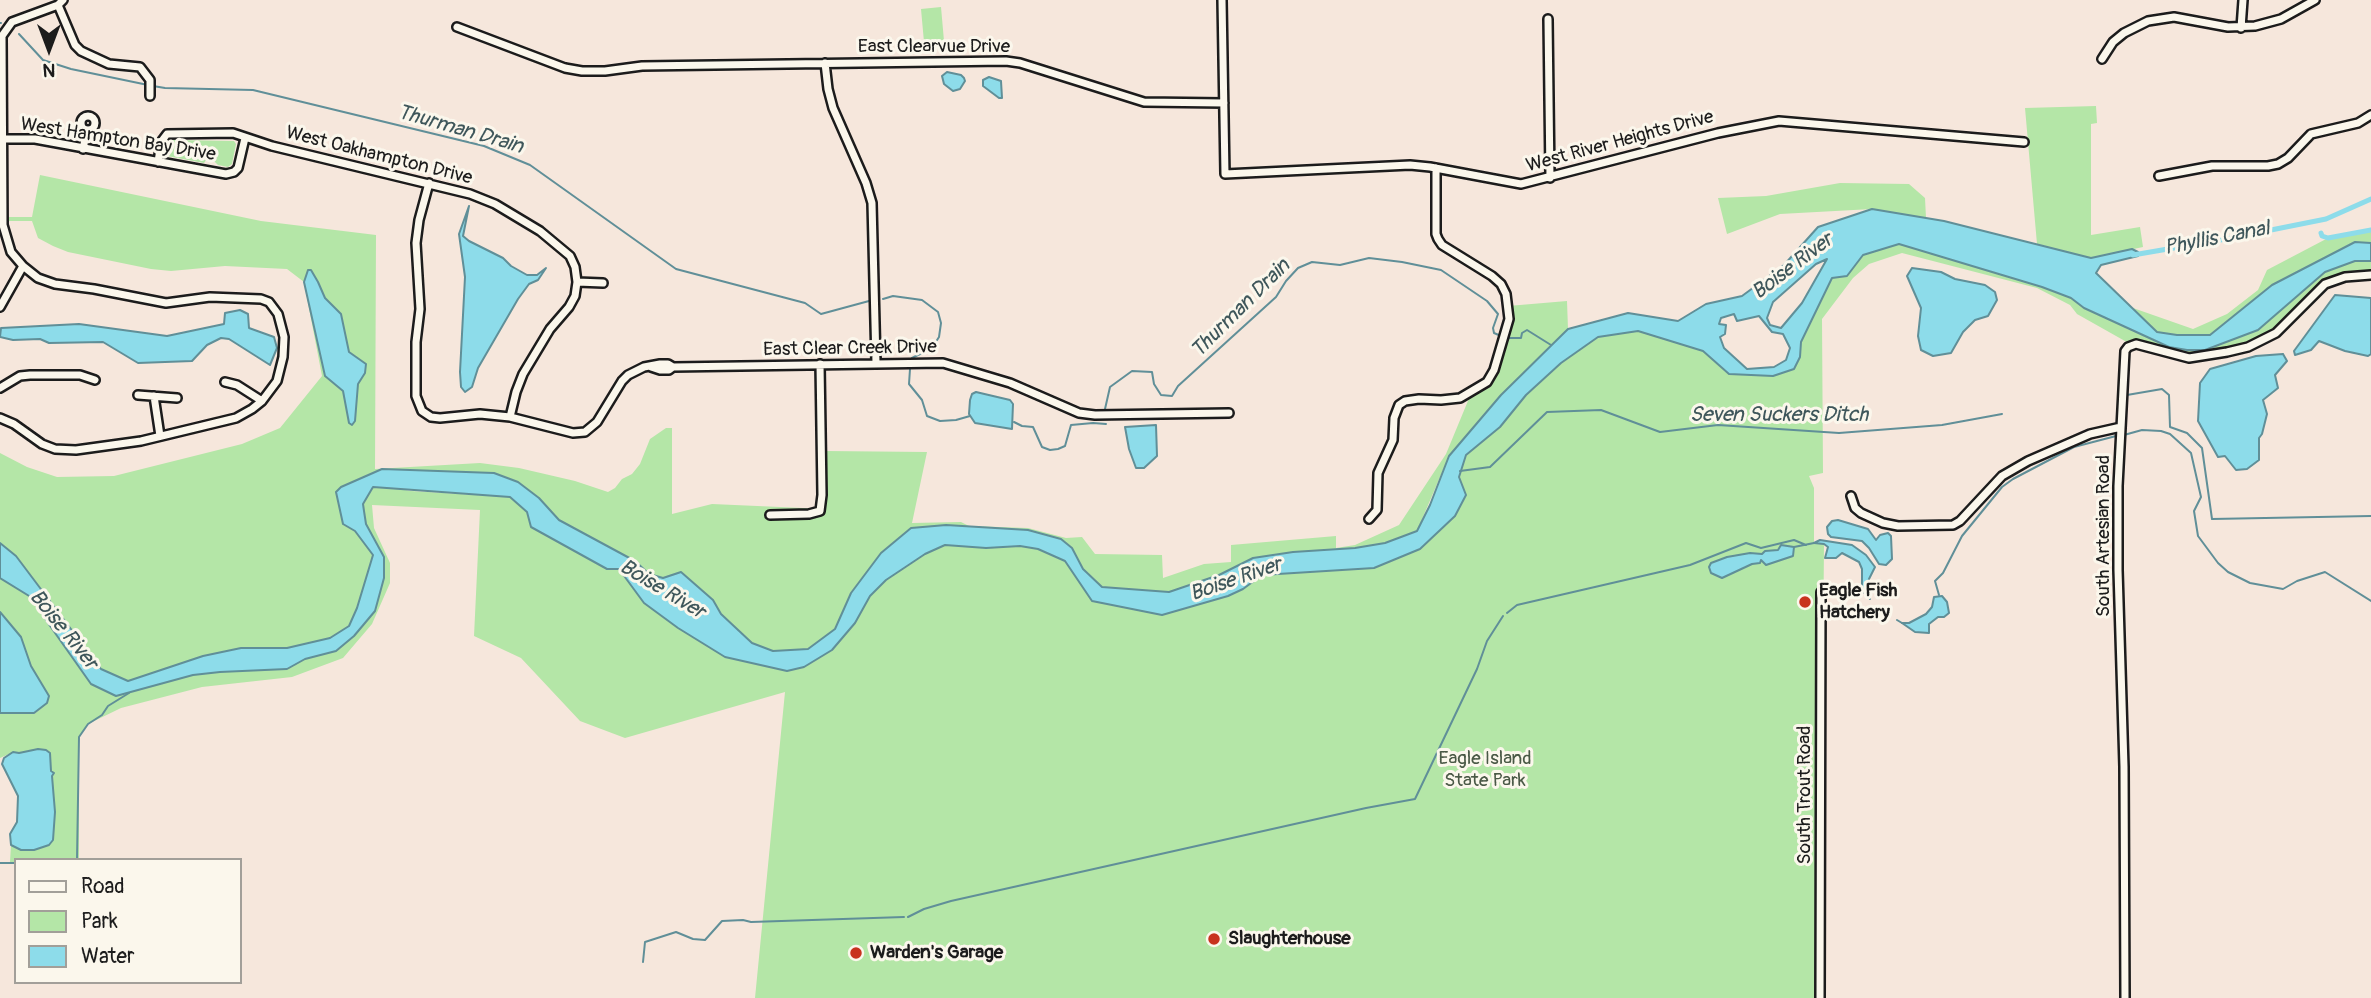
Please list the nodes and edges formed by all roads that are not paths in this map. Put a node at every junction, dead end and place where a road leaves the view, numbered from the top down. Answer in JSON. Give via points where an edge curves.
{"nodes":[{"id":1,"x":1223,"y":0,"type":"edge"},
{"id":2,"x":2242,"y":0,"type":"edge"},
{"id":3,"x":2315,"y":0,"type":"edge"},
{"id":4,"x":61,"y":3,"type":"edge"},
{"id":5,"x":1548,"y":19,"type":"dead end"},
{"id":6,"x":457,"y":27,"type":"dead end"},
{"id":7,"x":2242,"y":27,"type":"junction"},
{"id":8,"x":2102,"y":59,"type":"dead end"},
{"id":9,"x":825,"y":63,"type":"junction"},
{"id":10,"x":150,"y":96,"type":"dead end"},
{"id":11,"x":1224,"y":103,"type":"junction"},
{"id":12,"x":1,"y":107,"type":"edge"},
{"id":13,"x":2371,"y":114,"type":"edge"},
{"id":14,"x":87,"y":130,"type":"dead end"},
{"id":15,"x":245,"y":138,"type":"junction"},
{"id":16,"x":2,"y":139,"type":"junction"},
{"id":17,"x":2024,"y":142,"type":"dead end"},
{"id":18,"x":83,"y":149,"type":"junction"},
{"id":19,"x":158,"y":162,"type":"junction"},
{"id":20,"x":1436,"y":168,"type":"junction"},
{"id":21,"x":2159,"y":176,"type":"dead end"},
{"id":22,"x":1550,"y":178,"type":"junction"},
{"id":23,"x":429,"y":183,"type":"junction"},
{"id":24,"x":23,"y":266,"type":"junction"},
{"id":25,"x":2371,"y":275,"type":"edge"},
{"id":26,"x":578,"y":282,"type":"junction"},
{"id":27,"x":603,"y":283,"type":"dead end"},
{"id":28,"x":0,"y":307,"type":"edge"},
{"id":29,"x":876,"y":363,"type":"junction"},
{"id":30,"x":820,"y":365,"type":"junction"},
{"id":31,"x":94,"y":380,"type":"dead end"},
{"id":32,"x":225,"y":382,"type":"dead end"},
{"id":33,"x":0,"y":388,"type":"edge"},
{"id":34,"x":138,"y":395,"type":"dead end"},
{"id":35,"x":154,"y":396,"type":"junction"},
{"id":36,"x":177,"y":398,"type":"dead end"},
{"id":37,"x":262,"y":401,"type":"junction"},
{"id":38,"x":1229,"y":414,"type":"dead end"},
{"id":39,"x":510,"y":417,"type":"junction"},
{"id":40,"x":0,"y":418,"type":"edge"},
{"id":41,"x":2122,"y":427,"type":"junction"},
{"id":42,"x":160,"y":436,"type":"junction"},
{"id":43,"x":1851,"y":496,"type":"dead end"},
{"id":44,"x":770,"y":515,"type":"dead end"},
{"id":45,"x":1368,"y":519,"type":"dead end"},
{"id":46,"x":1821,"y":592,"type":"dead end"},
{"id":47,"x":1820,"y":998,"type":"edge"},
{"id":48,"x":2124,"y":998,"type":"edge"}],
"edges":[{"from":1,"to":11,"type":"street"},
{"from":2,"to":7,"type":"street"},
{"from":3,"to":7,"type":"street","via":[[2274,21]]},
{"from":4,"to":10,"type":"street","via":[[75,45],[109,64],[140,67],[150,80]]},
{"from":4,"to":12,"type":"street","via":[[12,22],[4,31]]},
{"from":5,"to":22,"type":"street"},
{"from":6,"to":9,"type":"street","name":"East Clearvue Drive","via":[[582,71]]},
{"from":7,"to":8,"type":"street","via":[[2155,19],[2124,33]]},
{"from":9,"to":11,"type":"street","name":"East Clearvue Drive","via":[[1006,61],[1144,102]]},
{"from":9,"to":29,"type":"street","via":[[833,108],[872,203]]},
{"from":11,"to":20,"type":"street","name":"West River Heights Drive","via":[[1225,174],[1410,165]]},
{"from":12,"to":16,"type":"street"},
{"from":13,"to":21,"type":"street","via":[[2358,123],[2311,134],[2278,164],[2211,166]]},
{"from":14,"to":18,"type":"street"},
{"from":15,"to":19,"type":"street","name":"West Oakhampton Drive","via":[[223,132],[167,134]]},
{"from":15,"to":19,"type":"street","name":"West Hampton Bay Drive","via":[[234,172]]},
{"from":15,"to":23,"type":"street","name":"West Oakhampton Drive"},
{"from":16,"to":18,"type":"street","name":"West Hampton Bay Drive","via":[[34,139]]},
{"from":16,"to":24,"type":"street","via":[[3,226],[11,252]]},
{"from":17,"to":22,"type":"street","name":"West River Heights Drive","via":[[1779,121],[1711,134]]},
{"from":18,"to":19,"type":"street","name":"West Hampton Bay Drive"},
{"from":20,"to":22,"type":"street","name":"West River Heights Drive","via":[[1521,184]]},
{"from":20,"to":45,"type":"street","via":[[1436,234],[1443,244],[1501,284],[1508,308],[1504,338],[1494,370],[1475,390],[1460,398],[1419,399],[1399,405],[1393,440],[1378,473],[1377,510]]},
{"from":23,"to":26,"type":"street","name":"West Oakhampton Drive","via":[[495,204],[540,231],[569,256]]},
{"from":23,"to":39,"type":"street","via":[[416,243],[421,309],[416,396],[422,411],[430,416]]},
{"from":24,"to":28,"type":"street"},
{"from":24,"to":37,"type":"street","via":[[55,284],[166,303],[210,296],[269,302],[278,314],[284,337],[283,357],[277,381]]},
{"from":25,"to":41,"type":"street","name":"South Artesian Road","via":[[2325,284],[2276,333],[2248,347],[2189,358],[2143,345],[2128,347]]},
{"from":26,"to":27,"type":"street"},
{"from":26,"to":39,"type":"street","via":[[569,307],[523,374]]},
{"from":29,"to":30,"type":"street","name":"East Clear Creek Drive"},
{"from":29,"to":38,"type":"street","name":"East Clear Creek Drive","via":[[943,363],[1010,383],[1084,414]]},
{"from":30,"to":39,"type":"street","name":"East Clear Creek Drive","via":[[635,371],[622,381],[597,422],[585,432]]},
{"from":30,"to":44,"type":"street","via":[[820,511]]},
{"from":31,"to":33,"type":"street","via":[[80,375],[30,374]]},
{"from":32,"to":37,"type":"street"},
{"from":34,"to":35,"type":"street"},
{"from":35,"to":36,"type":"street"},
{"from":35,"to":42,"type":"street"},
{"from":37,"to":42,"type":"street","via":[[236,418]]},
{"from":40,"to":42,"type":"street","via":[[42,444],[67,450]]},
{"from":41,"to":43,"type":"street","via":[[2091,434],[2002,476],[1953,525],[1883,523],[1855,508]]},
{"from":41,"to":48,"type":"street","name":"South Artesian Road","via":[[2118,570]]},
{"from":46,"to":47,"type":"street","name":"South Trout Road"}]}
